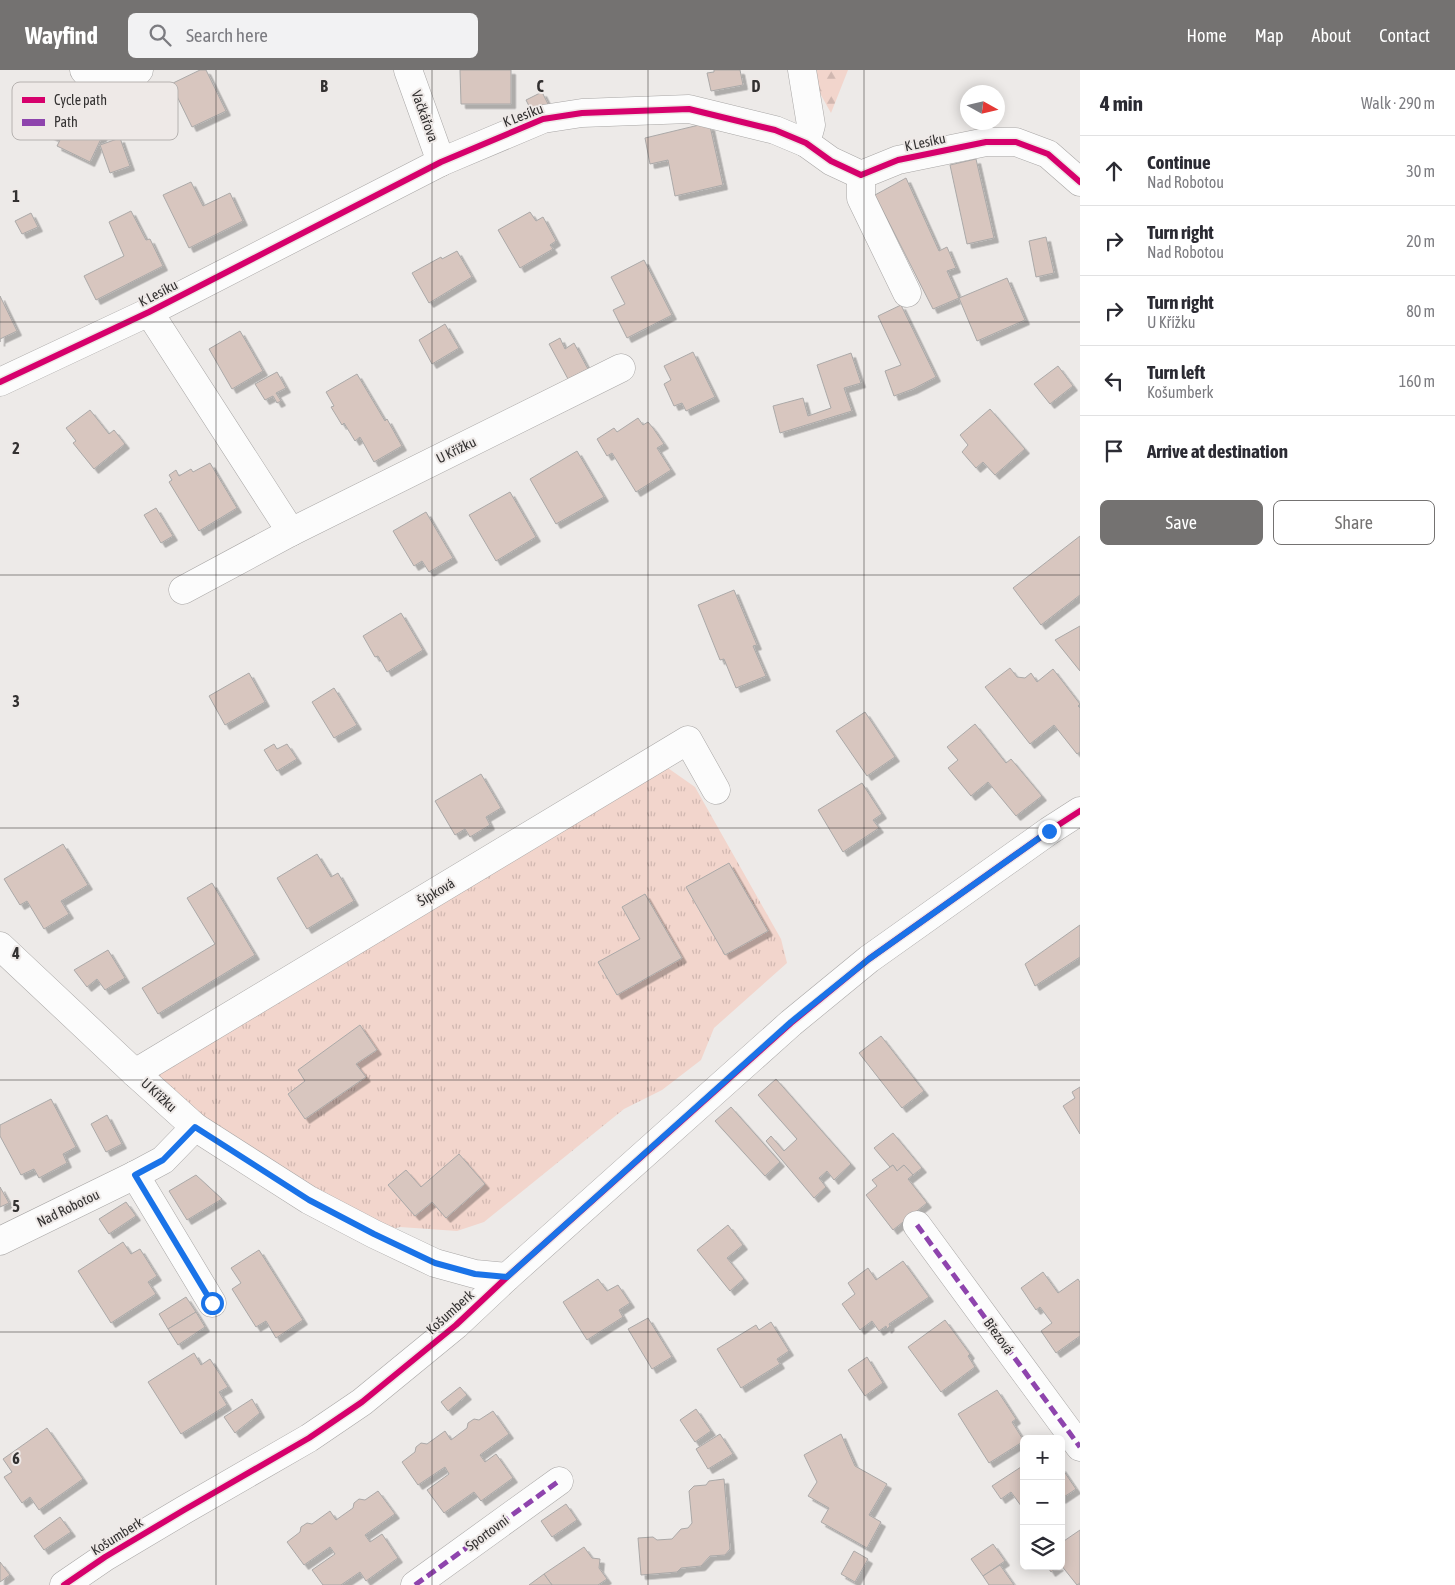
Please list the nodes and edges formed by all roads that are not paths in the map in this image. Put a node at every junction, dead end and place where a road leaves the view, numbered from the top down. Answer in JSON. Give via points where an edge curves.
{"nodes":[{"id":1,"x":84,"y":70,"type":"edge"},
{"id":2,"x":139,"y":70,"type":"edge"},
{"id":3,"x":408,"y":70,"type":"edge"},
{"id":4,"x":802,"y":70,"type":"edge"},
{"id":5,"x":104,"y":82,"type":"edge"},
{"id":6,"x":120,"y":82,"type":"edge"},
{"id":7,"x":806,"y":143,"type":"junction"},
{"id":8,"x":441,"y":162,"type":"junction"},
{"id":9,"x":861,"y":175,"type":"junction"},
{"id":10,"x":1080,"y":182,"type":"edge"},
{"id":11,"x":907,"y":293,"type":"dead end"},
{"id":12,"x":150,"y":312,"type":"junction"},
{"id":13,"x":621,"y":368,"type":"dead end"},
{"id":14,"x":0,"y":382,"type":"edge"},
{"id":15,"x":291,"y":532,"type":"junction"},
{"id":16,"x":182,"y":590,"type":"dead end"},
{"id":17,"x":716,"y":790,"type":"dead end"},
{"id":18,"x":1080,"y":811,"type":"edge"},
{"id":19,"x":0,"y":946,"type":"edge"},
{"id":20,"x":135,"y":1073,"type":"junction"},
{"id":21,"x":195,"y":1127,"type":"junction"},
{"id":22,"x":135,"y":1175,"type":"junction"},
{"id":23,"x":917,"y":1225,"type":"dead end"},
{"id":24,"x":0,"y":1242,"type":"edge"},
{"id":25,"x":507,"y":1277,"type":"junction"},
{"id":26,"x":212,"y":1303,"type":"dead end"},
{"id":27,"x":1080,"y":1447,"type":"edge"},
{"id":28,"x":560,"y":1481,"type":"dead end"},
{"id":29,"x":64,"y":1585,"type":"edge"},
{"id":30,"x":415,"y":1585,"type":"edge"}],
"edges":[{"from":1,"to":5,"type":"street"},
{"from":2,"to":6,"type":"street"},
{"from":3,"to":8,"type":"street","name":"Vačkářova"},
{"from":4,"to":7,"type":"street","via":[[811,125]]},
{"from":7,"to":8,"type":"street","name":"K Lesíku","via":[[775,130],[689,109],[582,112],[543,119]]},
{"from":7,"to":9,"type":"street","name":"K Lesíku","via":[[831,161]]},
{"from":8,"to":12,"type":"street","name":"K Lesíku"},
{"from":9,"to":10,"type":"street","name":"K Lesíku","via":[[898,160],[986,142],[1016,142],[1048,154]]},
{"from":9,"to":11,"type":"street","via":[[861,198]]},
{"from":12,"to":14,"type":"street","name":"K Lesíku"},
{"from":12,"to":15,"type":"street"},
{"from":13,"to":15,"type":"street","name":"U Křížku"},
{"from":15,"to":16,"type":"street","name":"U Křížku"},
{"from":17,"to":20,"type":"street","name":"Šípková","via":[[688,740]]},
{"from":18,"to":25,"type":"street","name":"Košumberk","via":[[869,959],[791,1022]]},
{"from":19,"to":20,"type":"street","name":"U Křížku"},
{"from":20,"to":21,"type":"street","name":"U Křížku"},
{"from":21,"to":22,"type":"street","name":"Nad Robotou","via":[[163,1160]]},
{"from":21,"to":25,"type":"street","name":"U Křížku","via":[[309,1200],[374,1234],[435,1263],[475,1274]]},
{"from":22,"to":24,"type":"street","name":"Nad Robotou"},
{"from":22,"to":26,"type":"street"},
{"from":23,"to":27,"type":"street","name":"Březová"},
{"from":25,"to":29,"type":"street","name":"Košumberk","via":[[456,1325],[362,1402],[309,1438],[105,1557]]},
{"from":28,"to":30,"type":"street","name":"Sportovní"}]}
